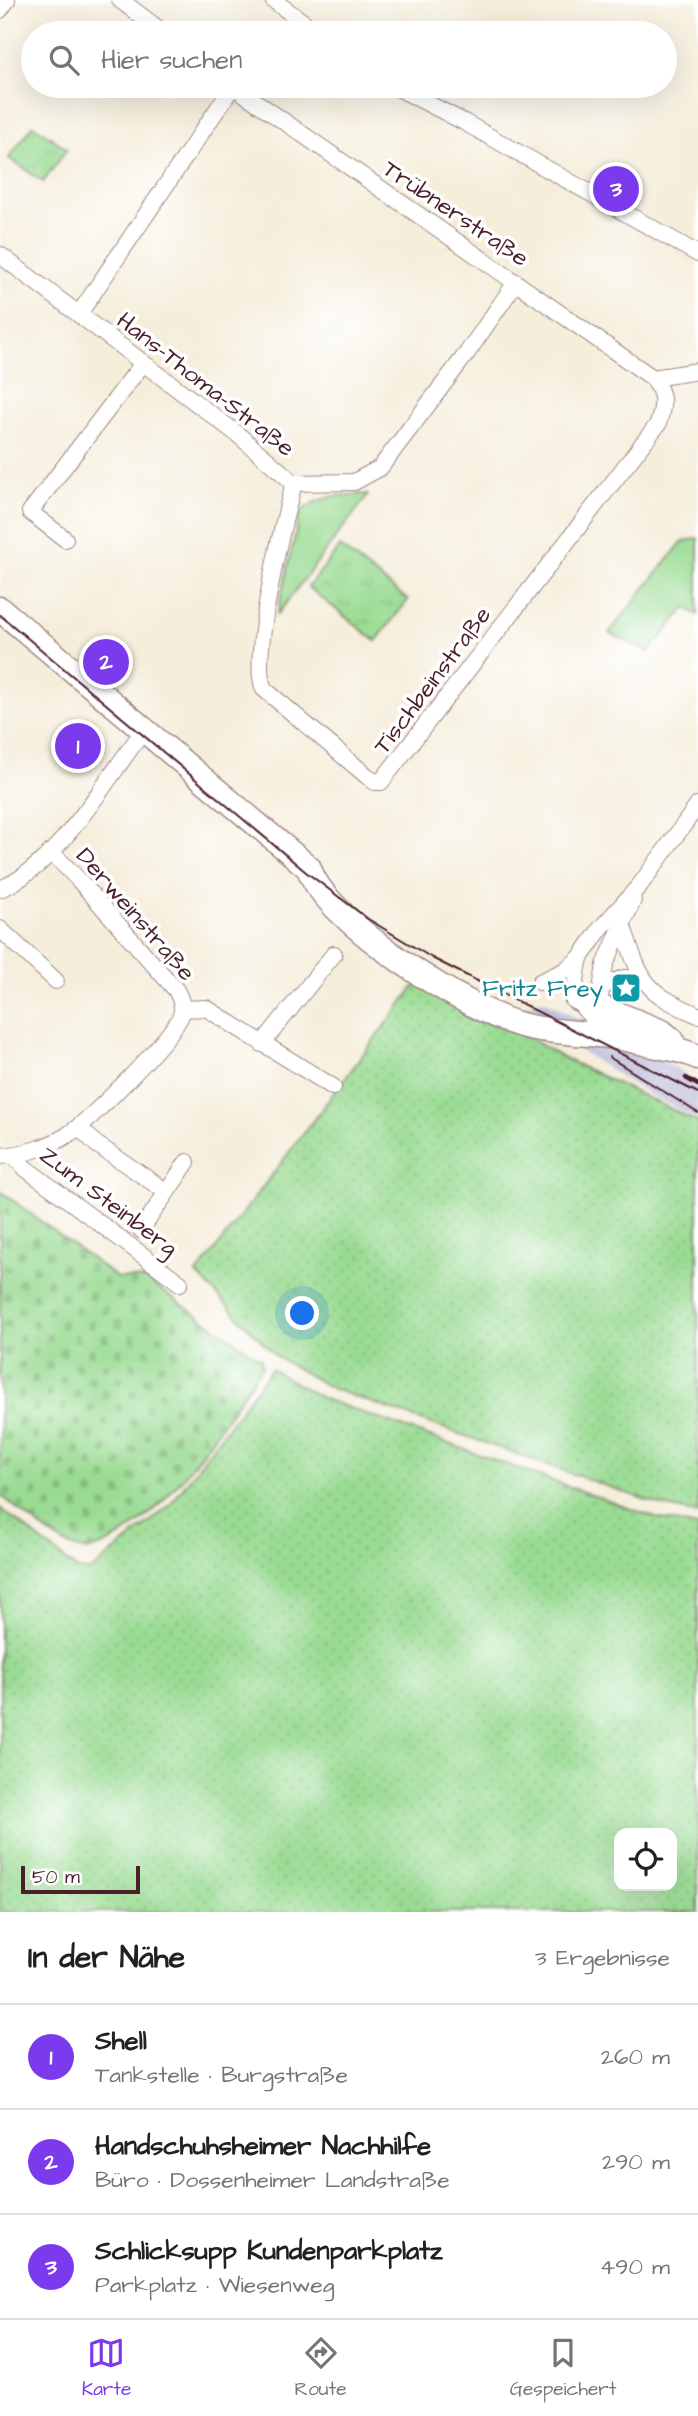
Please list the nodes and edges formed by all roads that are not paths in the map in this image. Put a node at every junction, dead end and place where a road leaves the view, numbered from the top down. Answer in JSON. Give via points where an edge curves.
{"nodes":[{"id":1,"x":7,"y":0,"type":"edge"},
{"id":2,"x":120,"y":0,"type":"edge"},
{"id":3,"x":273,"y":0,"type":"edge"},
{"id":4,"x":0,"y":10,"type":"edge"},
{"id":5,"x":148,"y":21,"type":"edge"},
{"id":6,"x":302,"y":21,"type":"edge"},
{"id":7,"x":225,"y":98,"type":"edge"},
{"id":8,"x":250,"y":98,"type":"edge"},
{"id":9,"x":418,"y":98,"type":"edge"},
{"id":10,"x":698,"y":254,"type":"edge"},
{"id":11,"x":0,"y":255,"type":"edge"},
{"id":12,"x":516,"y":282,"type":"junction"},
{"id":13,"x":79,"y":314,"type":"junction"},
{"id":14,"x":143,"y":363,"type":"junction"},
{"id":15,"x":698,"y":371,"type":"edge"},
{"id":16,"x":653,"y":378,"type":"junction"},
{"id":17,"x":294,"y":483,"type":"junction"},
{"id":18,"x":65,"y":539,"type":"dead end"},
{"id":19,"x":0,"y":609,"type":"edge"},
{"id":20,"x":144,"y":730,"type":"junction"},
{"id":21,"x":698,"y":805,"type":"edge"},
{"id":22,"x":51,"y":852,"type":"junction"},
{"id":23,"x":640,"y":885,"type":"junction"},
{"id":24,"x":0,"y":890,"type":"edge"},
{"id":25,"x":622,"y":924,"type":"junction"},
{"id":26,"x":0,"y":929,"type":"edge"},
{"id":27,"x":334,"y":954,"type":"dead end"},
{"id":28,"x":580,"y":958,"type":"junction"},
{"id":29,"x":642,"y":979,"type":"junction"},
{"id":30,"x":56,"y":981,"type":"dead end"},
{"id":31,"x":540,"y":982,"type":"dead end"},
{"id":32,"x":589,"y":1000,"type":"junction"},
{"id":33,"x":479,"y":1008,"type":"junction"},
{"id":34,"x":183,"y":1009,"type":"junction"},
{"id":35,"x":698,"y":1015,"type":"edge"},
{"id":36,"x":622,"y":1038,"type":"junction"},
{"id":37,"x":262,"y":1044,"type":"junction"},
{"id":38,"x":694,"y":1055,"type":"edge"},
{"id":39,"x":333,"y":1087,"type":"dead end"},
{"id":40,"x":79,"y":1127,"type":"junction"},
{"id":41,"x":5,"y":1153,"type":"edge"},
{"id":42,"x":187,"y":1162,"type":"dead end"},
{"id":43,"x":167,"y":1192,"type":"junction"},
{"id":44,"x":141,"y":1230,"type":"dead end"},
{"id":45,"x":180,"y":1283,"type":"dead end"}],
"edges":[{"from":1,"to":4,"type":"street"},
{"from":2,"to":5,"type":"street"},
{"from":3,"to":6,"type":"street"},
{"from":7,"to":13,"type":"street"},
{"from":8,"to":12,"type":"street","name":"Trübnerstraße"},
{"from":9,"to":10,"type":"street"},
{"from":11,"to":13,"type":"street","name":"Hans-Thoma-Straße"},
{"from":12,"to":16,"type":"street","name":"Trübnerstraße"},
{"from":12,"to":17,"type":"street","name":"Hans-Thoma-Straße","via":[[380,468],[354,482]]},
{"from":13,"to":14,"type":"street","name":"Hans-Thoma-Straße"},
{"from":14,"to":17,"type":"street","name":"Hans-Thoma-Straße"},
{"from":14,"to":18,"type":"street","via":[[30,512]]},
{"from":15,"to":16,"type":"street"},
{"from":16,"to":17,"type":"street","name":"Tischbeinstraße","via":[[662,390],[664,405],[658,424],[381,782],[367,776],[261,682],[268,606]]},
{"from":19,"to":20,"type":"main road"},
{"from":20,"to":22,"type":"street"},
{"from":20,"to":33,"type":"main road","via":[[309,868],[324,896],[385,950]]},
{"from":21,"to":23,"type":"street"},
{"from":22,"to":24,"type":"street"},
{"from":22,"to":34,"type":"street","name":"Derweinstraße","via":[[176,990]]},
{"from":23,"to":25,"type":"street"},
{"from":23,"to":28,"type":"street"},
{"from":25,"to":29,"type":"street"},
{"from":25,"to":32,"type":"street"},
{"from":26,"to":30,"type":"street"},
{"from":27,"to":37,"type":"street"},
{"from":28,"to":31,"type":"street"},
{"from":28,"to":32,"type":"street","via":[[575,980]]},
{"from":29,"to":32,"type":"street","via":[[624,978]]},
{"from":29,"to":35,"type":"street","via":[[668,1001]]},
{"from":32,"to":33,"type":"main road","via":[[561,1020],[505,1008]]},
{"from":32,"to":36,"type":"street"},
{"from":32,"to":38,"type":"main road","via":[[662,1032]]},
{"from":33,"to":36,"type":"main road","via":[[524,1026]]},
{"from":34,"to":37,"type":"street","via":[[206,1008]]},
{"from":34,"to":40,"type":"street","name":"Zum Steinberg","via":[[168,1034]]},
{"from":36,"to":38,"type":"main road"},
{"from":37,"to":39,"type":"street"},
{"from":40,"to":41,"type":"street","name":"Zum Steinberg","via":[[44,1146]]},
{"from":40,"to":43,"type":"street","name":"Zum Steinberg","via":[[96,1144]]},
{"from":41,"to":45,"type":"street","name":"Zum Steinberg"},
{"from":42,"to":43,"type":"street","name":"Zum Steinberg"},
{"from":43,"to":44,"type":"street","name":"Zum Steinberg"}]}
